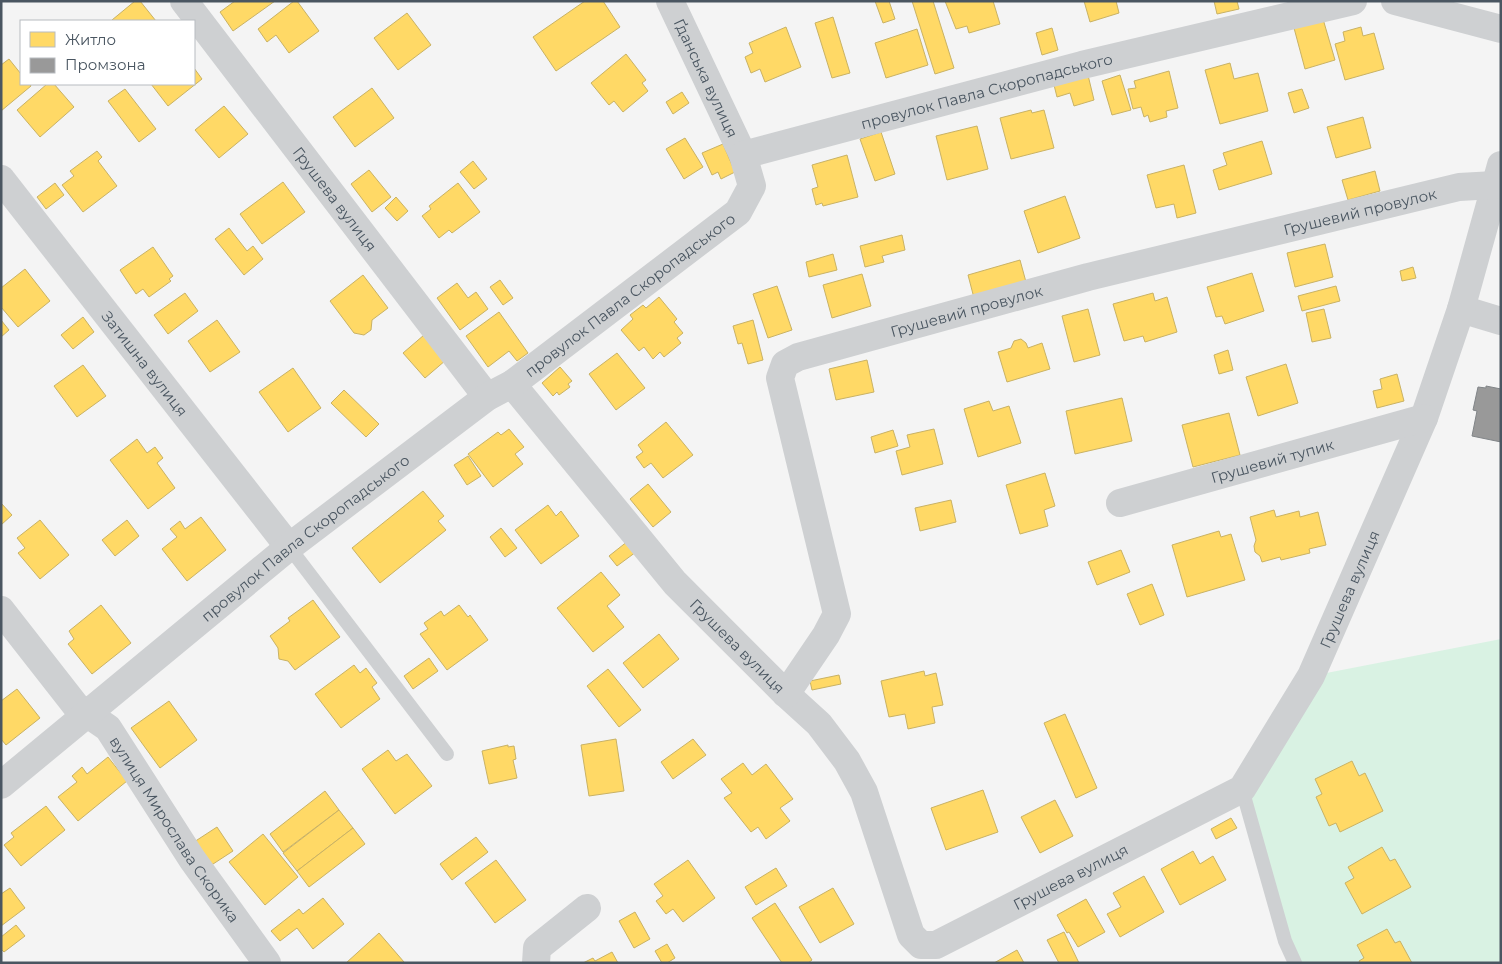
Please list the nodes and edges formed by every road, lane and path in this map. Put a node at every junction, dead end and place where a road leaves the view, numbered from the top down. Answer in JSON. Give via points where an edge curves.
{"nodes":[{"id":1,"x":184,"y":1,"type":"edge"},
{"id":2,"x":670,"y":1,"type":"edge"},
{"id":3,"x":1352,"y":1,"type":"edge"},
{"id":4,"x":1395,"y":1,"type":"edge"},
{"id":5,"x":1501,"y":29,"type":"edge"},
{"id":6,"x":743,"y":154,"type":"junction"},
{"id":7,"x":1498,"y":175,"type":"edge"},
{"id":8,"x":1,"y":179,"type":"edge"},
{"id":9,"x":1461,"y":309,"type":"junction"},
{"id":10,"x":1501,"y":321,"type":"edge"},
{"id":11,"x":512,"y":384,"type":"junction"},
{"id":12,"x":486,"y":397,"type":"junction"},
{"id":13,"x":1424,"y":418,"type":"junction"},
{"id":14,"x":1120,"y":503,"type":"dead end"},
{"id":15,"x":289,"y":547,"type":"junction"},
{"id":16,"x":1,"y":610,"type":"edge"},
{"id":17,"x":786,"y":694,"type":"junction"},
{"id":18,"x":87,"y":714,"type":"junction"},
{"id":19,"x":447,"y":754,"type":"dead end"},
{"id":20,"x":1,"y":785,"type":"edge"},
{"id":21,"x":1242,"y":789,"type":"junction"},
{"id":22,"x":587,"y":908,"type":"dead end"},
{"id":23,"x":267,"y":963,"type":"edge"},
{"id":24,"x":536,"y":963,"type":"edge"},
{"id":25,"x":1295,"y":963,"type":"edge"}],
"edges":[{"from":1,"to":12,"type":"street","name":"Грушева вулиця"},
{"from":2,"to":6,"type":"street","name":"Ґданська вулиця"},
{"from":3,"to":6,"type":"street","name":"провулок Павла Скоропадського","via":[[1082,65]]},
{"from":4,"to":5,"type":"street"},
{"from":6,"to":11,"type":"street","name":"провулок Павла Скоропадського","via":[[752,186],[738,212]]},
{"from":7,"to":9,"type":"street","name":"Грушева вулиця"},
{"from":7,"to":17,"type":"street","name":"Грушевий провулок","via":[[1088,277],[798,357],[784,364],[780,378],[837,614]]},
{"from":8,"to":15,"type":"street","name":"Затишна вулиця"},
{"from":9,"to":10,"type":"street"},
{"from":9,"to":13,"type":"street","name":"Грушева вулиця"},
{"from":11,"to":12,"type":"street","name":"провулок Павла Скоропадського"},
{"from":11,"to":17,"type":"street","name":"Грушева вулиця","via":[[675,583]]},
{"from":12,"to":15,"type":"street","name":"провулок Павла Скоропадського"},
{"from":13,"to":14,"type":"street","name":"Грушевий тупик"},
{"from":13,"to":21,"type":"street","name":"Грушева вулиця","via":[[1311,676]]},
{"from":15,"to":18,"type":"street","name":"провулок Павла Скоропадського"},
{"from":15,"to":19,"type":"lane"},
{"from":16,"to":18,"type":"street","name":"вулиця Мирослава Скорика","via":[[76,706]]},
{"from":17,"to":21,"type":"street","name":"Грушева вулиця","via":[[819,724],[847,761],[864,792],[911,935],[921,945],[936,945]]},
{"from":18,"to":20,"type":"street","name":"провулок Павла Скоропадського"},
{"from":18,"to":23,"type":"street","name":"вулиця Мирослава Скорика","via":[[108,728],[192,859]]},
{"from":21,"to":25,"type":"lane","via":[[1285,941]]},
{"from":22,"to":24,"type":"street","via":[[537,948]]}]}
